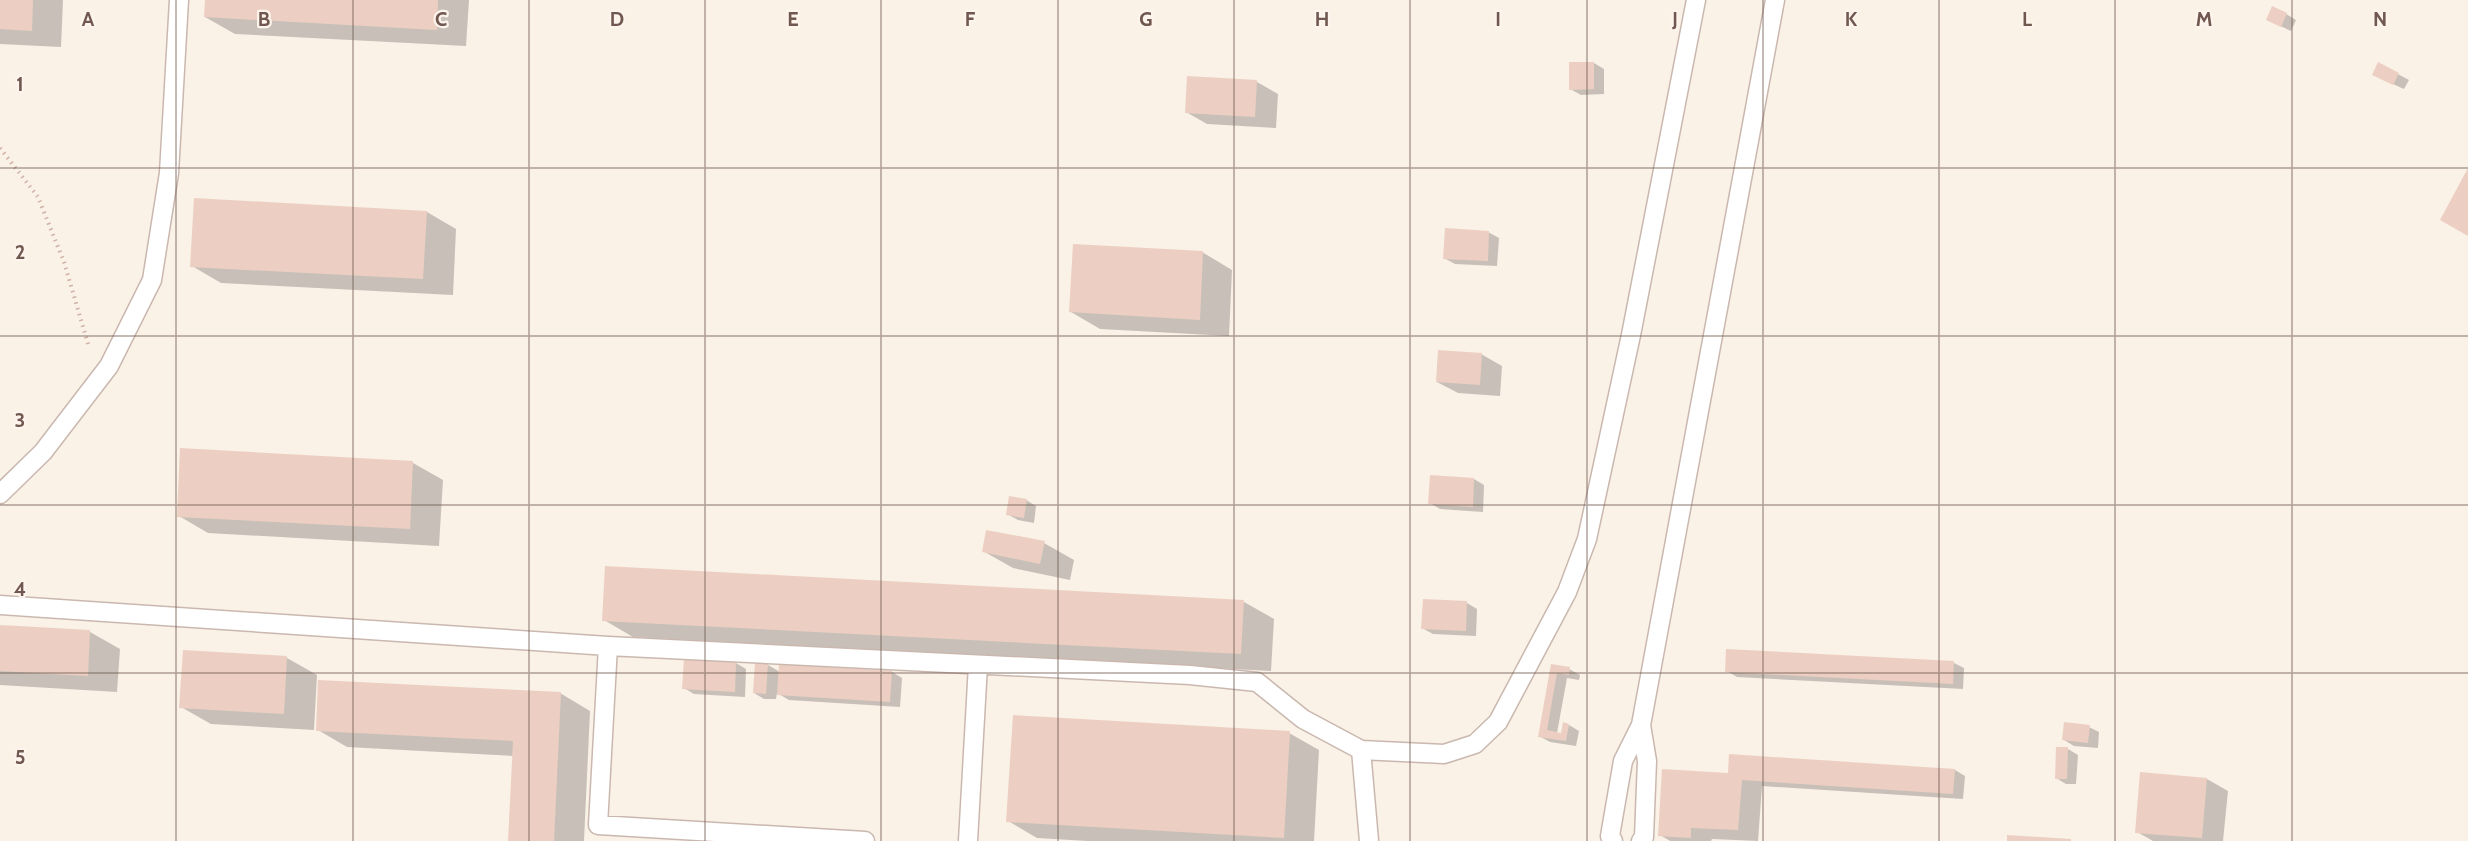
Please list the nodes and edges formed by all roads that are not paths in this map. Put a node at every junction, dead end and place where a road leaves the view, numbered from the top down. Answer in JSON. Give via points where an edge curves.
{"nodes":[{"id":1,"x":178,"y":0,"type":"edge"},
{"id":2,"x":1696,"y":0,"type":"edge"},
{"id":3,"x":1774,"y":0,"type":"edge"},
{"id":4,"x":0,"y":494,"type":"edge"},
{"id":5,"x":0,"y":605,"type":"edge"},
{"id":6,"x":608,"y":646,"type":"junction"},
{"id":7,"x":978,"y":665,"type":"junction"},
{"id":8,"x":1641,"y":725,"type":"junction"},
{"id":9,"x":1361,"y":750,"type":"junction"},
{"id":10,"x":865,"y":841,"type":"edge"},
{"id":11,"x":968,"y":841,"type":"edge"},
{"id":12,"x":1369,"y":841,"type":"edge"},
{"id":13,"x":1613,"y":841,"type":"edge"},
{"id":14,"x":1641,"y":841,"type":"edge"}],
"edges":[{"from":1,"to":4,"type":"lane","via":[[169,173],[152,280],[109,366],[43,452]]},
{"from":2,"to":9,"type":"lane","via":[[1587,539],[1567,592],[1498,722],[1475,744],[1444,754]]},
{"from":3,"to":8,"type":"lane"},
{"from":5,"to":6,"type":"lane"},
{"from":6,"to":7,"type":"lane"},
{"from":6,"to":10,"type":"lane","via":[[598,825]]},
{"from":7,"to":9,"type":"lane","via":[[1257,682],[1303,719]]},
{"from":7,"to":11,"type":"lane"},
{"from":8,"to":13,"type":"lane","via":[[1623,761],[1610,836]]},
{"from":8,"to":14,"type":"lane","via":[[1647,761]]},
{"from":9,"to":12,"type":"lane"}]}
